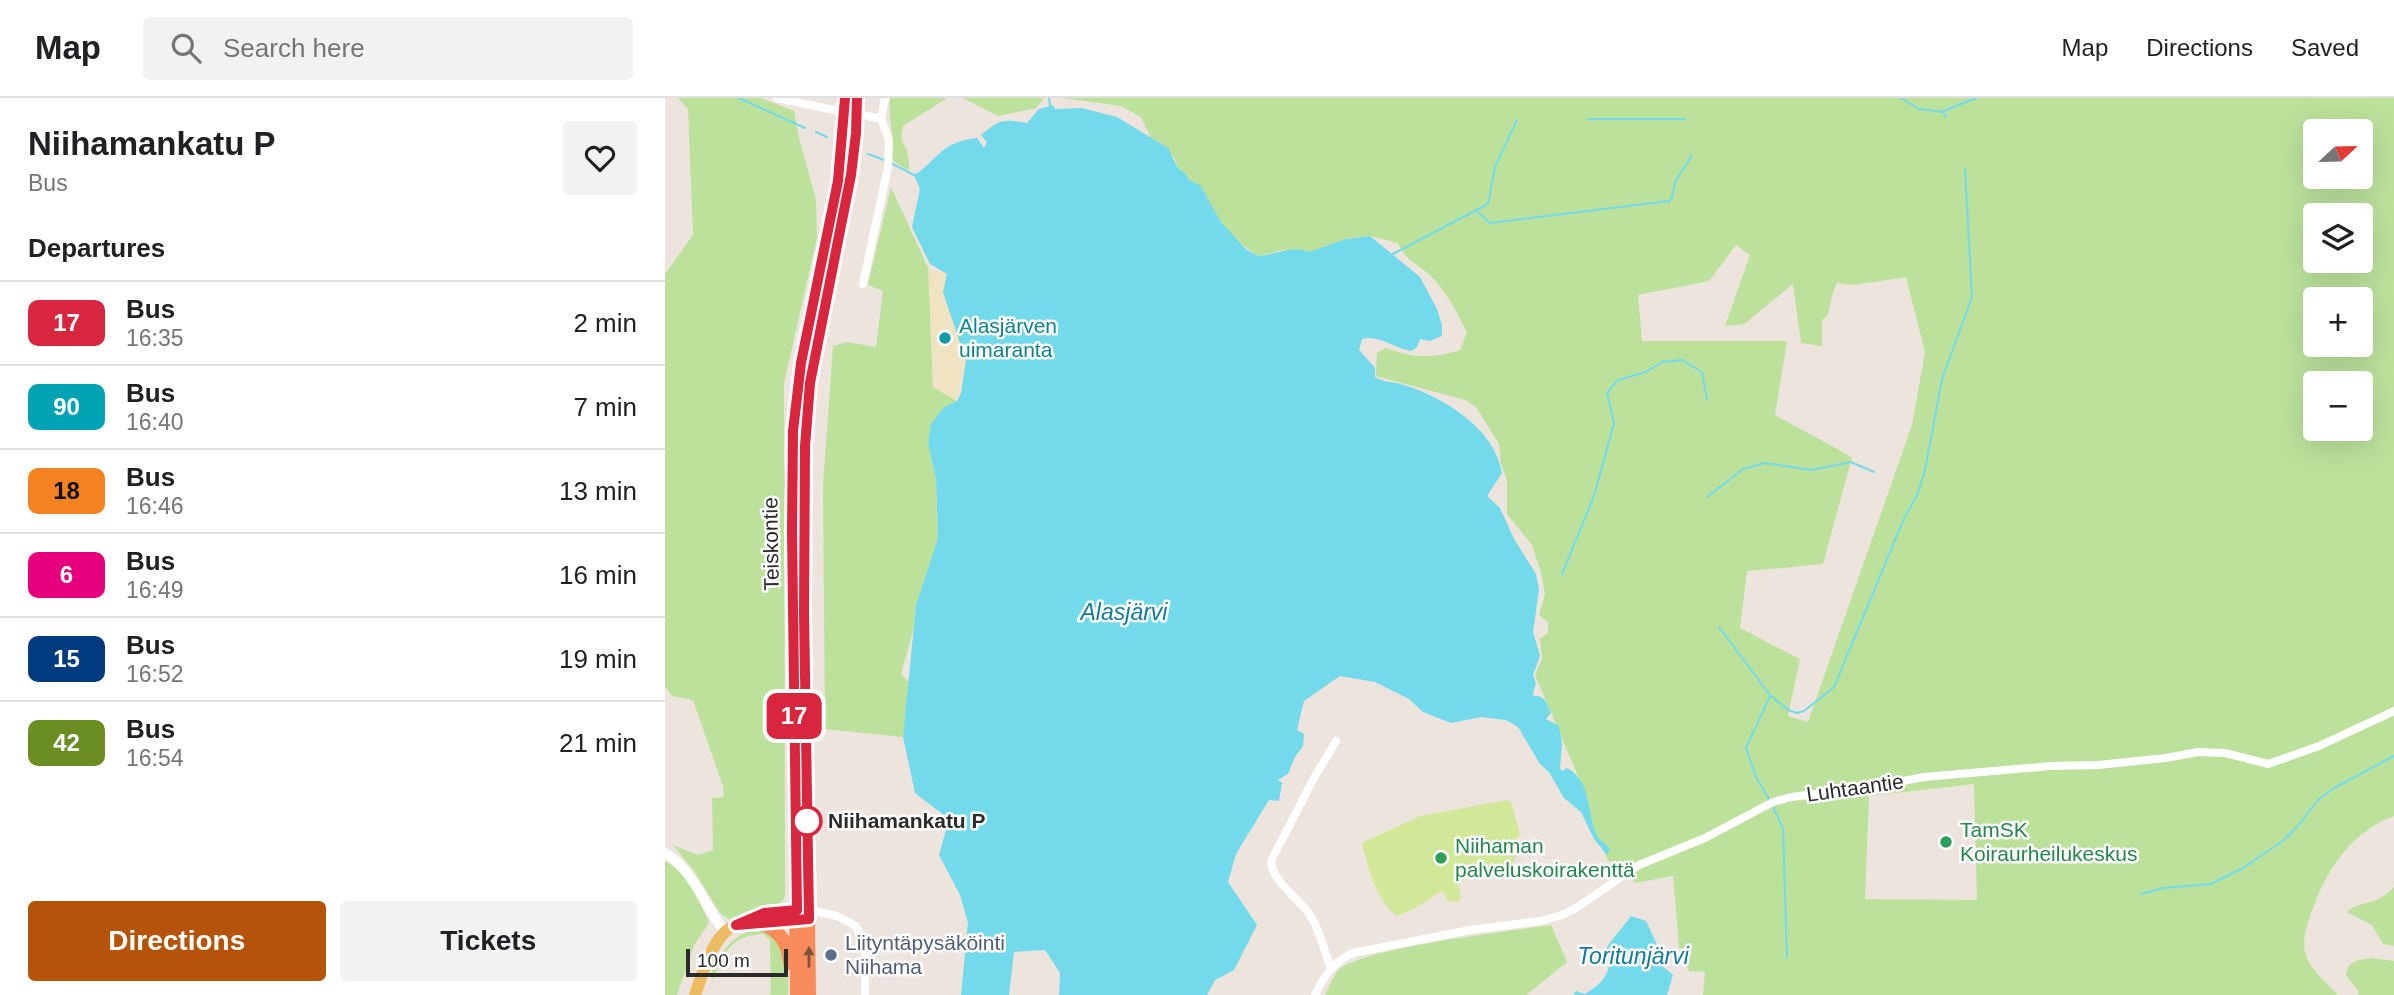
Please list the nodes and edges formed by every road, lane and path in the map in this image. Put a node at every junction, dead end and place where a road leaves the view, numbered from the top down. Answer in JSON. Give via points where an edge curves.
{"nodes":[{"id":1,"x":777,"y":98,"type":"edge"},
{"id":2,"x":845,"y":98,"type":"edge"},
{"id":3,"x":857,"y":98,"type":"edge"},
{"id":4,"x":885,"y":98,"type":"edge"},
{"id":5,"x":834,"y":110,"type":"dead end"},
{"id":6,"x":863,"y":115,"type":"dead end"},
{"id":7,"x":881,"y":119,"type":"junction"},
{"id":8,"x":863,"y":284,"type":"dead end"},
{"id":9,"x":2394,"y":711,"type":"edge"},
{"id":10,"x":1336,"y":741,"type":"dead end"},
{"id":11,"x":665,"y":853,"type":"edge"},
{"id":12,"x":803,"y":915,"type":"junction"},
{"id":13,"x":757,"y":922,"type":"junction"},
{"id":14,"x":730,"y":928,"type":"junction"},
{"id":15,"x":1334,"y":965,"type":"junction"},
{"id":16,"x":695,"y":995,"type":"edge"},
{"id":17,"x":797,"y":995,"type":"edge"},
{"id":18,"x":809,"y":995,"type":"edge"},
{"id":19,"x":865,"y":995,"type":"edge"},
{"id":20,"x":1315,"y":995,"type":"edge"}],
"edges":[{"from":1,"to":5,"type":"street"},
{"from":2,"to":12,"type":"highway","name":"Teiskontie","via":[[840,162],[803,351],[793,431]]},
{"from":3,"to":12,"type":"highway","name":"Teiskontie","via":[[851,175],[813,369],[805,446]]},
{"from":4,"to":7,"type":"street"},
{"from":6,"to":7,"type":"street"},
{"from":7,"to":8,"type":"street","via":[[890,140],[888,167]]},
{"from":9,"to":15,"type":"street","name":"Luhtaantie","via":[[2268,764],[2225,753],[2198,752],[1924,778],[1791,797],[1639,866],[1562,915],[1367,949]]},
{"from":10,"to":15,"type":"street","via":[[1271,861],[1274,874],[1315,922]]},
{"from":11,"to":14,"type":"street","via":[[686,871],[712,914]]},
{"from":12,"to":13,"type":"main road"},
{"from":12,"to":14,"type":"main road","via":[[764,913]]},
{"from":12,"to":17,"type":"highway","name":"Teiskontie"},
{"from":18,"to":12,"type":"highway","name":"Teiskontie","one_way":true},
{"from":12,"to":19,"type":"street","via":[[830,914],[849,921],[860,932],[865,949]]},
{"from":13,"to":14,"type":"main road"},
{"from":13,"to":17,"type":"highway","via":[[777,931],[784,940]]},
{"from":14,"to":16,"type":"main road","via":[[713,949]]},
{"from":15,"to":20,"type":"street"}]}
